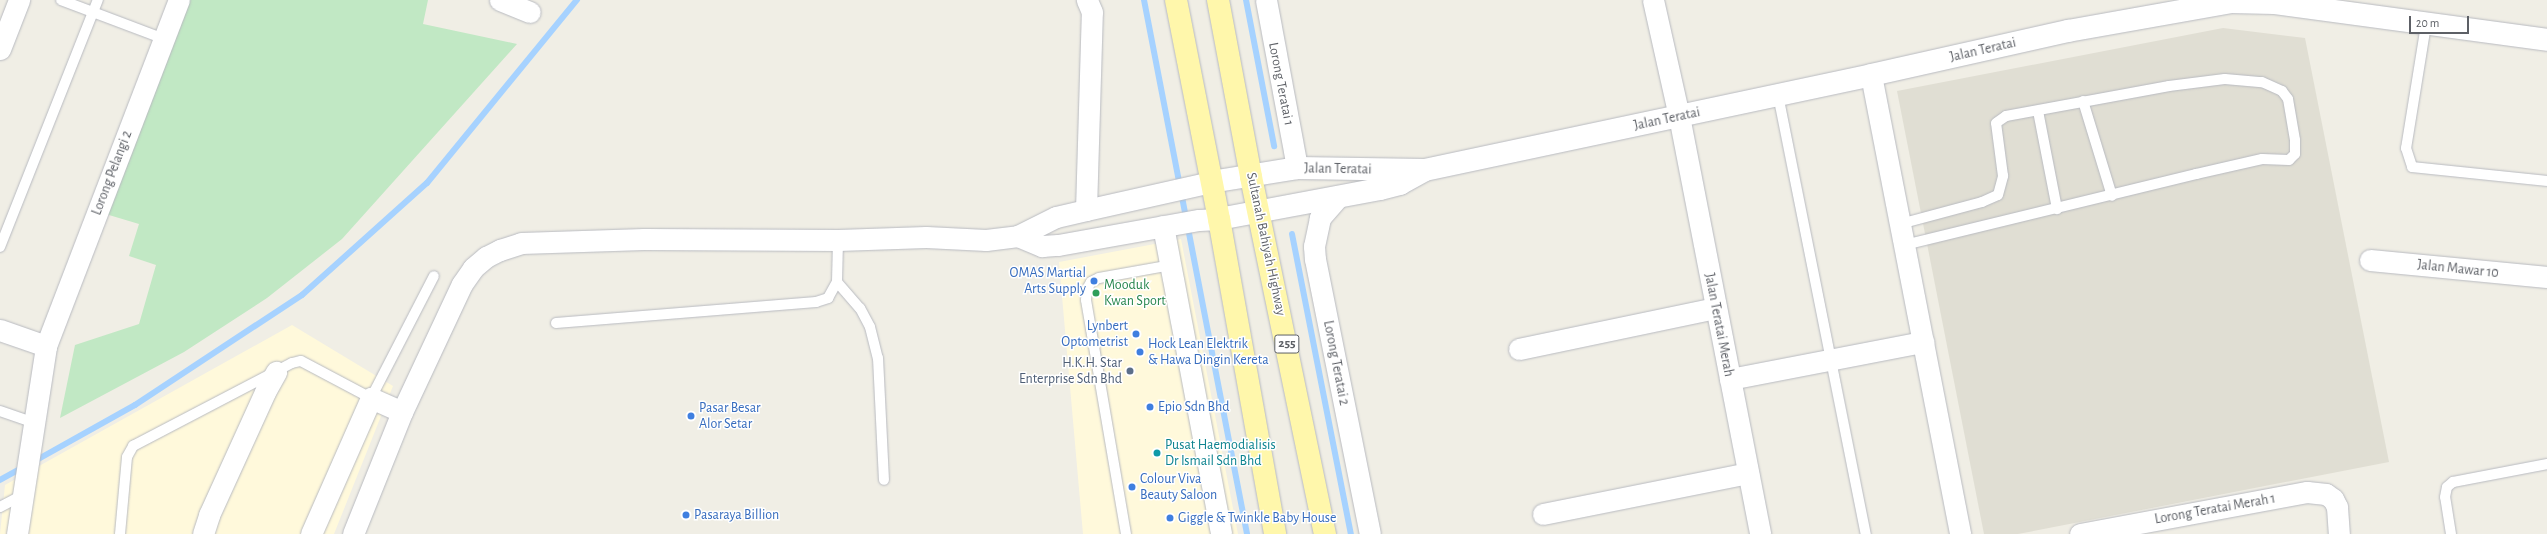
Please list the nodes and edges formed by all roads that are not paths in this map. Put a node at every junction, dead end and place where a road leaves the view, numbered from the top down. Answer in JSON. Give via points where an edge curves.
{"nodes":[{"id":1,"x":19,"y":0,"type":"edge"},
{"id":2,"x":61,"y":0,"type":"edge"},
{"id":3,"x":98,"y":0,"type":"edge"},
{"id":4,"x":179,"y":0,"type":"edge"},
{"id":5,"x":500,"y":0,"type":"edge"},
{"id":6,"x":1087,"y":0,"type":"edge"},
{"id":7,"x":1176,"y":0,"type":"edge"},
{"id":8,"x":1218,"y":0,"type":"edge"},
{"id":9,"x":1266,"y":0,"type":"edge"},
{"id":10,"x":1653,"y":0,"type":"edge"},
{"id":11,"x":93,"y":12,"type":"junction"},
{"id":12,"x":530,"y":12,"type":"dead end"},
{"id":13,"x":2426,"y":25,"type":"junction"},
{"id":14,"x":164,"y":39,"type":"junction"},
{"id":15,"x":2547,"y":40,"type":"edge"},
{"id":16,"x":0,"y":49,"type":"edge"},
{"id":17,"x":1871,"y":76,"type":"junction"},
{"id":18,"x":1778,"y":95,"type":"junction"},
{"id":19,"x":2083,"y":101,"type":"junction"},
{"id":20,"x":2038,"y":111,"type":"junction"},
{"id":21,"x":1678,"y":116,"type":"junction"},
{"id":22,"x":1297,"y":168,"type":"junction"},
{"id":23,"x":1425,"y":170,"type":"junction"},
{"id":24,"x":1251,"y":176,"type":"junction"},
{"id":25,"x":2547,"y":181,"type":"edge"},
{"id":26,"x":1201,"y":185,"type":"junction"},
{"id":27,"x":2112,"y":196,"type":"junction"},
{"id":28,"x":1338,"y":197,"type":"junction"},
{"id":29,"x":2057,"y":209,"type":"junction"},
{"id":30,"x":1086,"y":210,"type":"junction"},
{"id":31,"x":1259,"y":212,"type":"junction"},
{"id":32,"x":1209,"y":219,"type":"junction"},
{"id":33,"x":1900,"y":224,"type":"junction"},
{"id":34,"x":1168,"y":225,"type":"junction"},
{"id":35,"x":1018,"y":236,"type":"junction"},
{"id":36,"x":838,"y":240,"type":"junction"},
{"id":37,"x":1904,"y":245,"type":"junction"},
{"id":38,"x":0,"y":247,"type":"edge"},
{"id":39,"x":2370,"y":260,"type":"dead end"},
{"id":40,"x":1172,"y":265,"type":"junction"},
{"id":41,"x":434,"y":276,"type":"dead end"},
{"id":42,"x":2547,"y":277,"type":"edge"},
{"id":43,"x":837,"y":282,"type":"junction"},
{"id":44,"x":1716,"y":308,"type":"junction"},
{"id":45,"x":556,"y":323,"type":"dead end"},
{"id":46,"x":0,"y":330,"type":"edge"},
{"id":47,"x":1923,"y":342,"type":"junction"},
{"id":48,"x":46,"y":346,"type":"junction"},
{"id":49,"x":1519,"y":349,"type":"dead end"},
{"id":50,"x":1831,"y":359,"type":"junction"},
{"id":51,"x":276,"y":372,"type":"junction"},
{"id":52,"x":1730,"y":379,"type":"junction"},
{"id":53,"x":371,"y":398,"type":"junction"},
{"id":54,"x":0,"y":411,"type":"edge"},
{"id":55,"x":402,"y":412,"type":"junction"},
{"id":56,"x":34,"y":423,"type":"junction"},
{"id":57,"x":2547,"y":464,"type":"edge"},
{"id":58,"x":1748,"y":473,"type":"junction"},
{"id":59,"x":884,"y":480,"type":"dead end"},
{"id":60,"x":25,"y":489,"type":"junction"},
{"id":61,"x":0,"y":506,"type":"edge"},
{"id":62,"x":1543,"y":514,"type":"dead end"},
{"id":63,"x":17,"y":534,"type":"edge"},
{"id":64,"x":120,"y":534,"type":"edge"},
{"id":65,"x":203,"y":534,"type":"edge"},
{"id":66,"x":311,"y":534,"type":"edge"},
{"id":67,"x":353,"y":534,"type":"edge"},
{"id":68,"x":1126,"y":534,"type":"edge"},
{"id":69,"x":1221,"y":534,"type":"edge"},
{"id":70,"x":1275,"y":534,"type":"edge"},
{"id":71,"x":1325,"y":534,"type":"edge"},
{"id":72,"x":1370,"y":534,"type":"edge"},
{"id":73,"x":1760,"y":534,"type":"edge"},
{"id":74,"x":1866,"y":534,"type":"edge"},
{"id":75,"x":1960,"y":534,"type":"edge"},
{"id":76,"x":2080,"y":534,"type":"edge"},
{"id":77,"x":2339,"y":534,"type":"edge"},
{"id":78,"x":2451,"y":534,"type":"edge"}],
"edges":[{"from":1,"to":16,"type":"street"},
{"from":2,"to":11,"type":"lane"},
{"from":3,"to":11,"type":"lane"},
{"from":4,"to":14,"type":"street","name":"Lorong Pelangi 2"},
{"from":5,"to":12,"type":"street"},
{"from":6,"to":30,"type":"street","via":[[1092,12]]},
{"from":7,"to":26,"type":"main road"},
{"from":8,"to":24,"type":"main road","name":"Sultanah Bahiyah Highway","number":"255"},
{"from":9,"to":22,"type":"street","name":"Lorong Teratai 1"},
{"from":10,"to":21,"type":"street","name":"Jalan Teratai Merah"},
{"from":11,"to":14,"type":"lane"},
{"from":11,"to":38,"type":"lane"},
{"from":13,"to":15,"type":"street","name":"Jalan Teratai"},
{"from":13,"to":17,"type":"street","name":"Jalan Teratai","via":[[2275,3],[2230,2],[2068,31]]},
{"from":13,"to":25,"type":"lane","via":[[2406,148],[2412,167]]},
{"from":14,"to":48,"type":"street","name":"Lorong Pelangi 2"},
{"from":17,"to":18,"type":"street","name":"Jalan Teratai"},
{"from":17,"to":33,"type":"street"},
{"from":18,"to":21,"type":"street","name":"Jalan Teratai"},
{"from":18,"to":50,"type":"lane"},
{"from":19,"to":20,"type":"lane"},
{"from":19,"to":27,"type":"lane"},
{"from":19,"to":27,"type":"lane","via":[[2225,79],[2262,82],[2282,91],[2288,99],[2294,140],[2294,154],[2289,160],[2262,159]]},
{"from":20,"to":29,"type":"lane"},
{"from":20,"to":33,"type":"lane","via":[[2006,116],[1996,123],[2003,176],[1998,194],[1982,202]]},
{"from":21,"to":23,"type":"street","name":"Jalan Teratai"},
{"from":21,"to":44,"type":"street","name":"Jalan Teratai Merah"},
{"from":22,"to":23,"type":"street","name":"Jalan Teratai"},
{"from":22,"to":24,"type":"street","name":"Jalan Teratai"},
{"from":23,"to":28,"type":"street","name":"Jalan Teratai","via":[[1400,184]]},
{"from":24,"to":26,"type":"street","name":"Jalan Teratai"},
{"from":24,"to":31,"type":"main road","name":"Sultanah Bahiyah Highway","number":"255"},
{"from":26,"to":30,"type":"street"},
{"from":26,"to":32,"type":"main road"},
{"from":27,"to":29,"type":"lane"},
{"from":28,"to":31,"type":"street","name":"Jalan Teratai"},
{"from":28,"to":72,"type":"street","name":"Lorong Teratai 2","via":[[1320,218],[1314,246]]},
{"from":29,"to":37,"type":"lane"},
{"from":30,"to":35,"type":"street","via":[[1056,217]]},
{"from":31,"to":32,"type":"street","name":"Jalan Teratai"},
{"from":31,"to":71,"type":"main road","name":"Sultanah Bahiyah Highway","number":"255"},
{"from":32,"to":34,"type":"street"},
{"from":32,"to":70,"type":"main road"},
{"from":33,"to":37,"type":"street"},
{"from":34,"to":35,"type":"street","via":[[1058,245],[1042,246]]},
{"from":34,"to":40,"type":"street"},
{"from":35,"to":36,"type":"street","via":[[986,240],[926,237]]},
{"from":36,"to":43,"type":"lane"},
{"from":36,"to":55,"type":"street","via":[[644,239],[521,243],[500,250],[473,268],[462,284]]},
{"from":37,"to":47,"type":"street"},
{"from":39,"to":42,"type":"street","name":"Jalan Mawar 10"},
{"from":40,"to":68,"type":"lane","via":[[1099,278],[1091,282],[1087,289],[1086,300]]},
{"from":40,"to":69,"type":"street"},
{"from":41,"to":53,"type":"lane"},
{"from":43,"to":45,"type":"lane","via":[[828,298],[816,302]]},
{"from":43,"to":59,"type":"lane","via":[[860,308],[870,327],[878,358]]},
{"from":44,"to":49,"type":"street"},
{"from":44,"to":52,"type":"street","name":"Jalan Teratai Merah"},
{"from":46,"to":48,"type":"street"},
{"from":47,"to":50,"type":"street"},
{"from":47,"to":75,"type":"street"},
{"from":48,"to":56,"type":"street","name":"Lorong Pelangi 2"},
{"from":50,"to":52,"type":"street"},
{"from":50,"to":74,"type":"lane"},
{"from":51,"to":53,"type":"lane","via":[[301,361]]},
{"from":51,"to":64,"type":"lane","via":[[133,446],[127,457]]},
{"from":51,"to":65,"type":"street","via":[[209,515]]},
{"from":52,"to":58,"type":"street","name":"Jalan Teratai Merah"},
{"from":53,"to":55,"type":"street"},
{"from":53,"to":66,"type":"street"},
{"from":54,"to":56,"type":"lane"},
{"from":55,"to":67,"type":"street"},
{"from":56,"to":60,"type":"street","name":"Lorong Pelangi 2"},
{"from":57,"to":78,"type":"lane","via":[[2453,482],[2447,487],[2445,497]]},
{"from":58,"to":62,"type":"street"},
{"from":58,"to":73,"type":"street","name":"Jalan Teratai Merah"},
{"from":60,"to":61,"type":"lane"},
{"from":60,"to":63,"type":"street","name":"Lorong Pelangi 2"},
{"from":76,"to":77,"type":"street","name":"Lorong Teratai Merah 1","via":[[2308,492],[2326,494],[2333,499],[2337,507]]}]}
